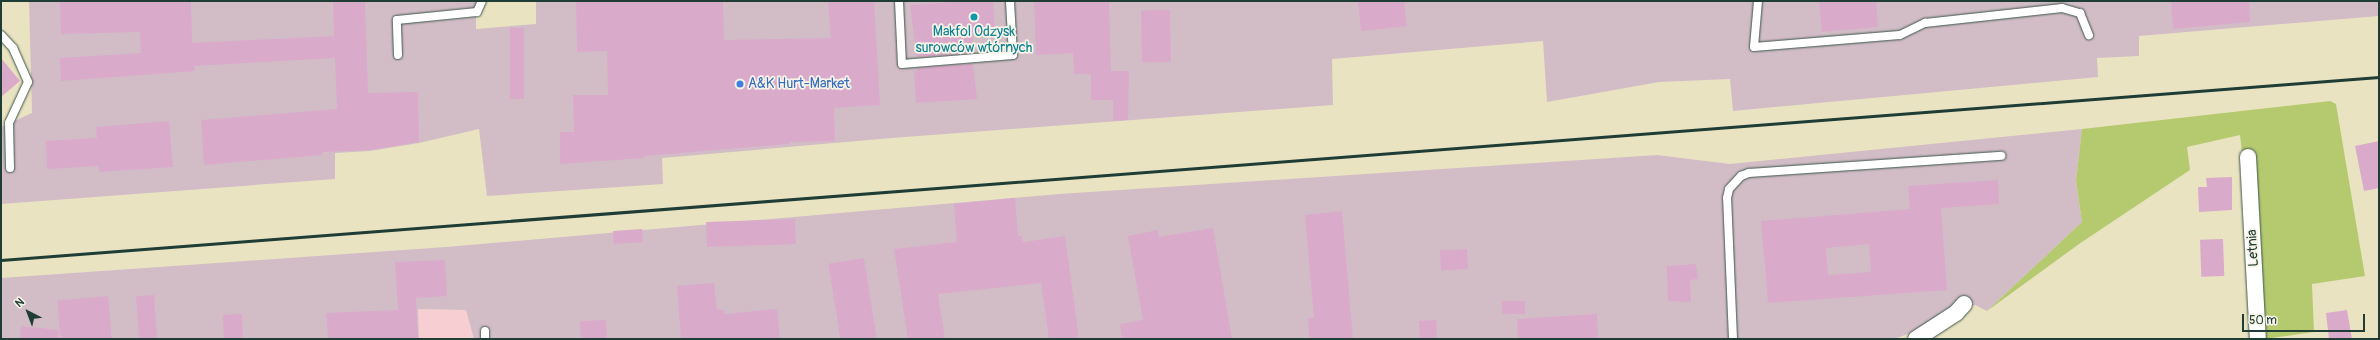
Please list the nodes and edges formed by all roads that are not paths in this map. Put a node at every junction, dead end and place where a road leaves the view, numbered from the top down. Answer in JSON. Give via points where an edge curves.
{"nodes":[{"id":1,"x":482,"y":1,"type":"edge"},
{"id":2,"x":899,"y":1,"type":"edge"},
{"id":3,"x":1010,"y":1,"type":"edge"},
{"id":4,"x":1758,"y":1,"type":"edge"},
{"id":5,"x":1,"y":35,"type":"edge"},
{"id":6,"x":2090,"y":35,"type":"dead end"},
{"id":7,"x":398,"y":55,"type":"dead end"},
{"id":8,"x":2001,"y":156,"type":"dead end"},
{"id":9,"x":2248,"y":157,"type":"dead end"},
{"id":10,"x":10,"y":168,"type":"dead end"},
{"id":11,"x":1964,"y":304,"type":"dead end"},
{"id":12,"x":1733,"y":339,"type":"edge"},
{"id":13,"x":1916,"y":339,"type":"edge"},
{"id":14,"x":2258,"y":339,"type":"edge"}],
"edges":[{"from":1,"to":7,"type":"lane","via":[[478,12],[397,20]]},
{"from":2,"to":3,"type":"lane","via":[[902,64],[1013,55]]},
{"from":4,"to":6,"type":"lane","via":[[1754,47],[1900,35],[1925,23],[2062,8],[2080,13]]},
{"from":5,"to":10,"type":"lane","via":[[13,48],[28,82],[9,123]]},
{"from":8,"to":12,"type":"lane","via":[[1749,173],[1741,176],[1729,189],[1727,198]]},
{"from":9,"to":14,"type":"street","name":"Letnia"},
{"from":11,"to":13,"type":"street","via":[[1956,313]]}]}
